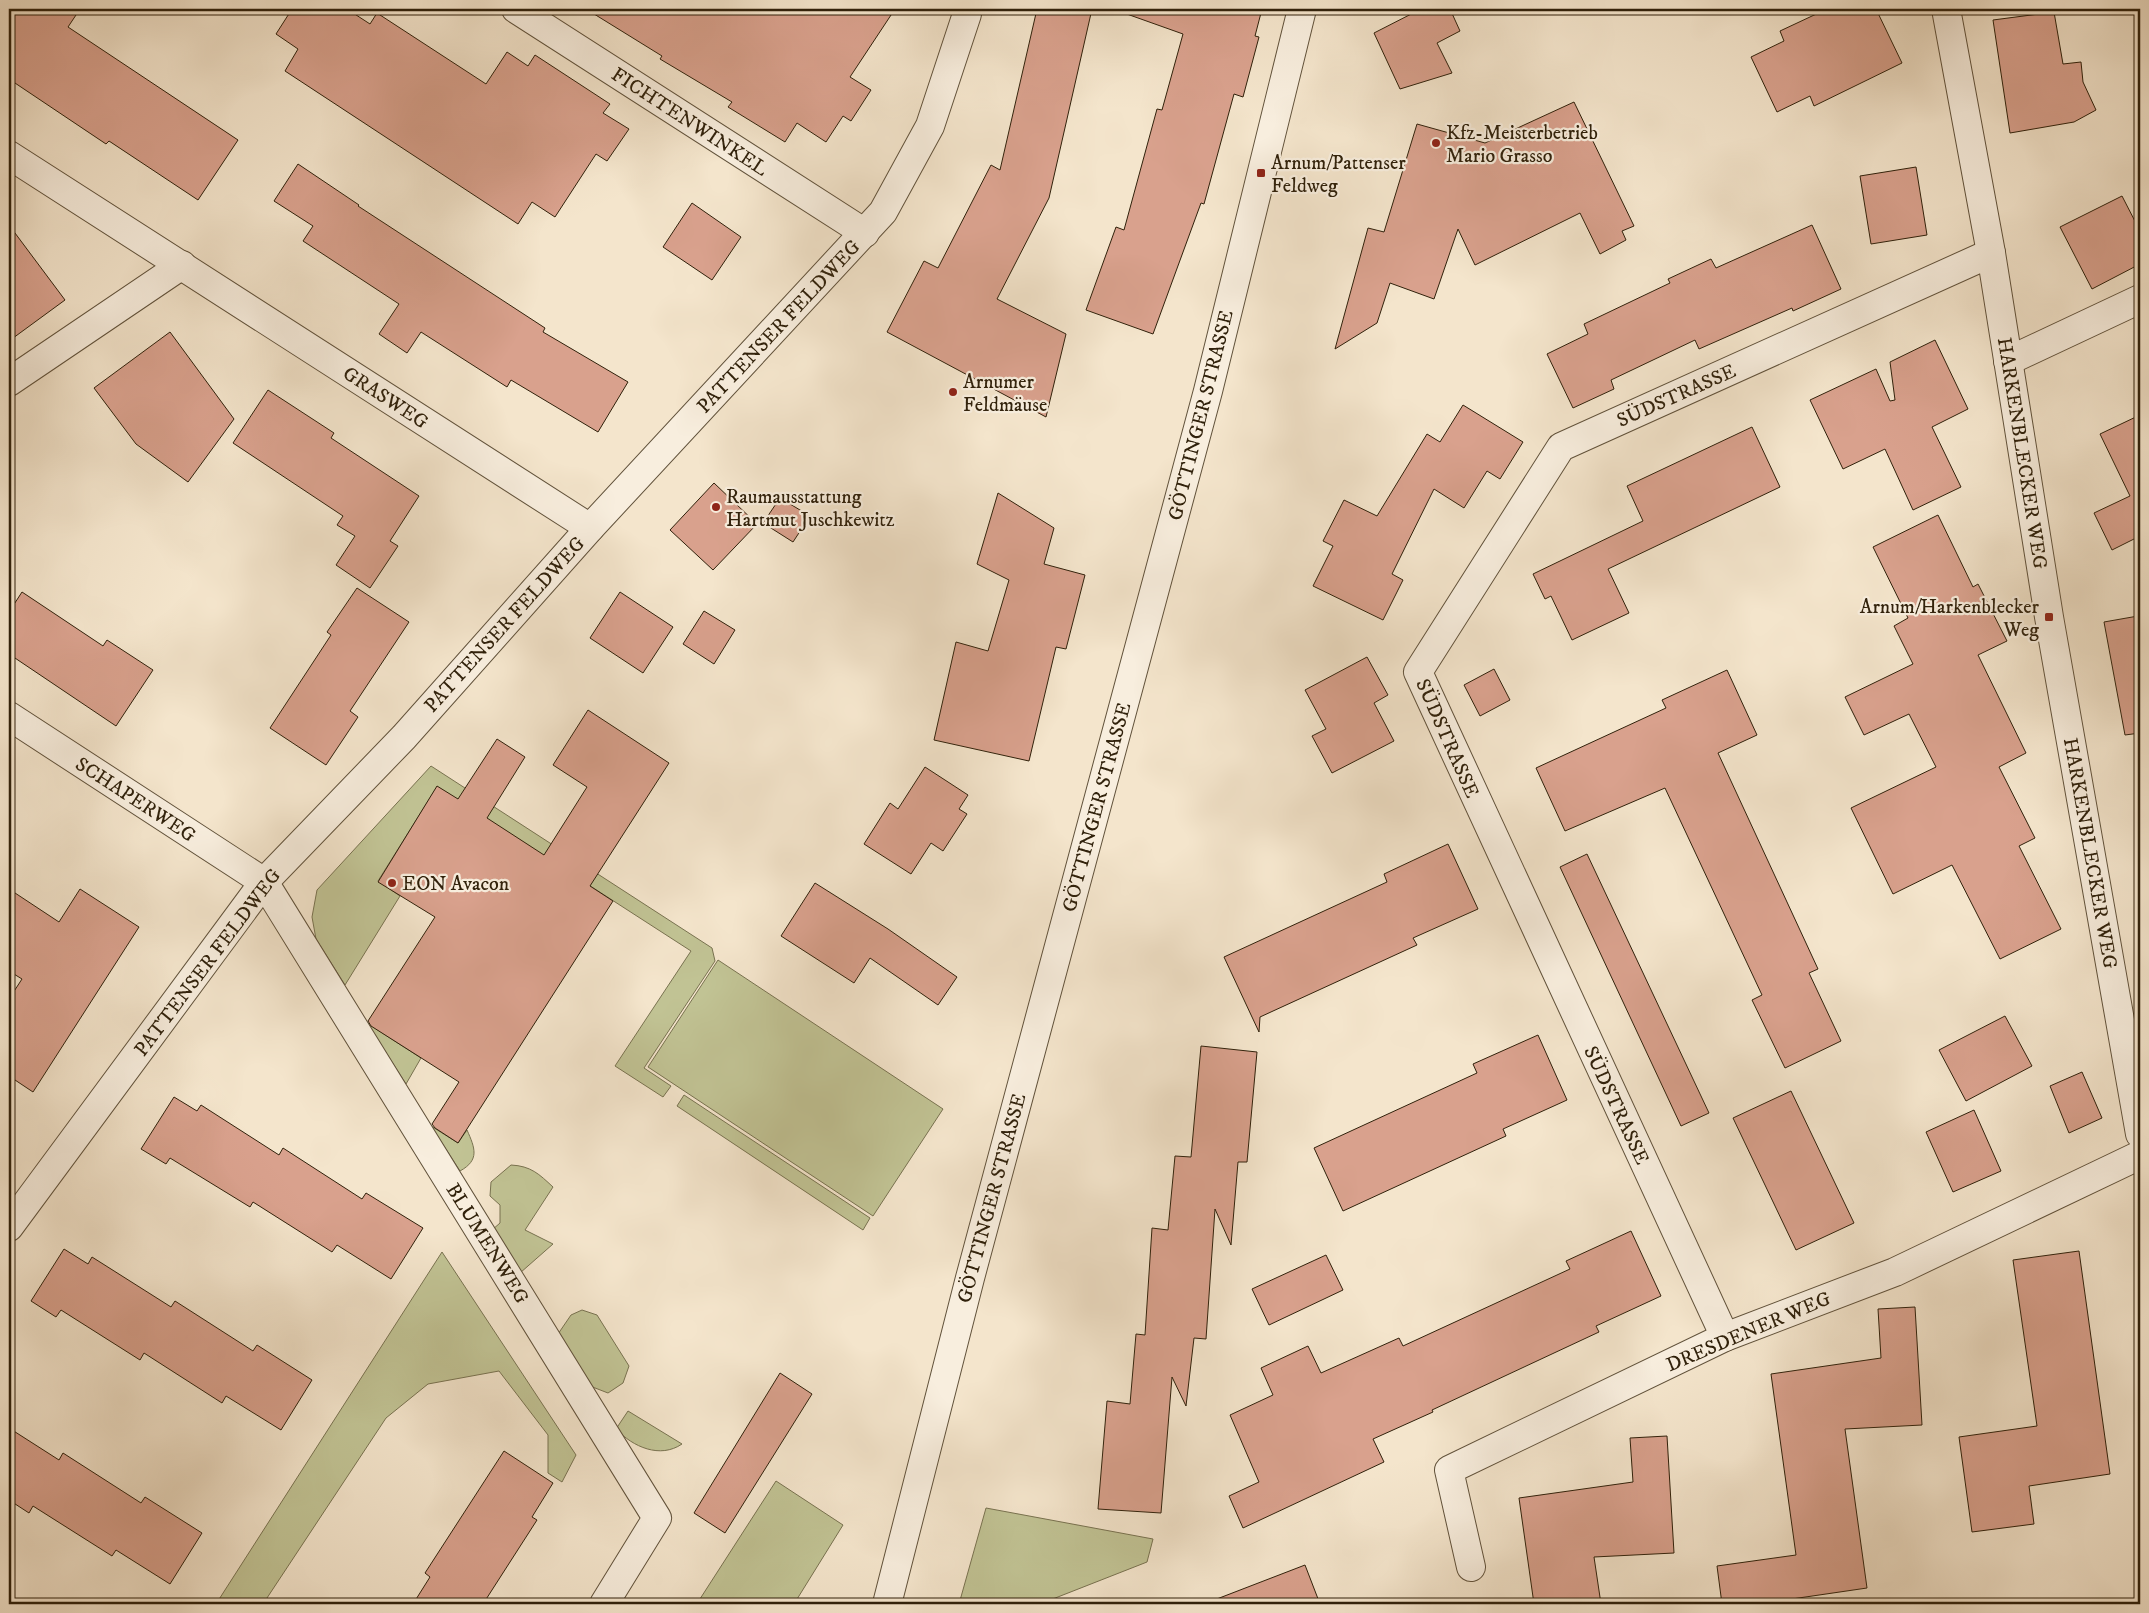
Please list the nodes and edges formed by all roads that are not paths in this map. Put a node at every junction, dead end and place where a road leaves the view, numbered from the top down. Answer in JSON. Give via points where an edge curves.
{"nodes":[{"id":1,"x":516,"y":9,"type":"edge"},
{"id":2,"x":967,"y":9,"type":"edge"},
{"id":3,"x":1302,"y":9,"type":"edge"},
{"id":4,"x":1946,"y":9,"type":"edge"},
{"id":5,"x":9,"y":155,"type":"edge"},
{"id":6,"x":865,"y":232,"type":"junction"},
{"id":7,"x":1991,"y":253,"type":"junction"},
{"id":8,"x":182,"y":266,"type":"junction"},
{"id":9,"x":2140,"y":299,"type":"edge"},
{"id":10,"x":2008,"y":361,"type":"junction"},
{"id":11,"x":9,"y":382,"type":"edge"},
{"id":12,"x":590,"y":528,"type":"junction"},
{"id":13,"x":9,"y":716,"type":"edge"},
{"id":14,"x":264,"y":882,"type":"junction"},
{"id":15,"x":2140,"y":1134,"type":"edge"},
{"id":16,"x":2140,"y":1156,"type":"edge"},
{"id":17,"x":9,"y":1227,"type":"edge"},
{"id":18,"x":1725,"y":1337,"type":"junction"},
{"id":19,"x":1471,"y":1567,"type":"dead end"},
{"id":20,"x":604,"y":1604,"type":"edge"},
{"id":21,"x":886,"y":1604,"type":"edge"}],
"edges":[{"from":1,"to":6,"type":"street","name":"FICHTENWINKEL"},
{"from":2,"to":6,"type":"street","name":"PATTENSER FELDWEG","via":[[930,126],[883,212]]},
{"from":3,"to":21,"type":"street","name":"GÖTTINGER STRASSE","via":[[1208,391],[972,1268]]},
{"from":4,"to":7,"type":"street","name":"HARKENBLECKER WEG"},
{"from":5,"to":8,"type":"street","name":"GRASWEG"},
{"from":6,"to":12,"type":"street","name":"PATTENSER FELDWEG"},
{"from":7,"to":10,"type":"street","name":"HARKENBLECKER WEG"},
{"from":7,"to":18,"type":"street","name":"SÜDSTRASSE","via":[[1561,447],[1418,672]]},
{"from":8,"to":11,"type":"street"},
{"from":8,"to":12,"type":"street","name":"GRASWEG"},
{"from":9,"to":10,"type":"street"},
{"from":10,"to":15,"type":"street","name":"HARKENBLECKER WEG"},
{"from":12,"to":14,"type":"street","name":"PATTENSER FELDWEG","via":[[404,737]]},
{"from":13,"to":14,"type":"street","name":"SCHAPERWEG"},
{"from":14,"to":17,"type":"street","name":"PATTENSER FELDWEG"},
{"from":14,"to":20,"type":"street","name":"BLUMENWEG","via":[[657,1518]]},
{"from":16,"to":18,"type":"street","name":"DRESDENER WEG","via":[[1895,1272]]},
{"from":18,"to":19,"type":"street","name":"DRESDENER WEG","via":[[1449,1470]]}]}
